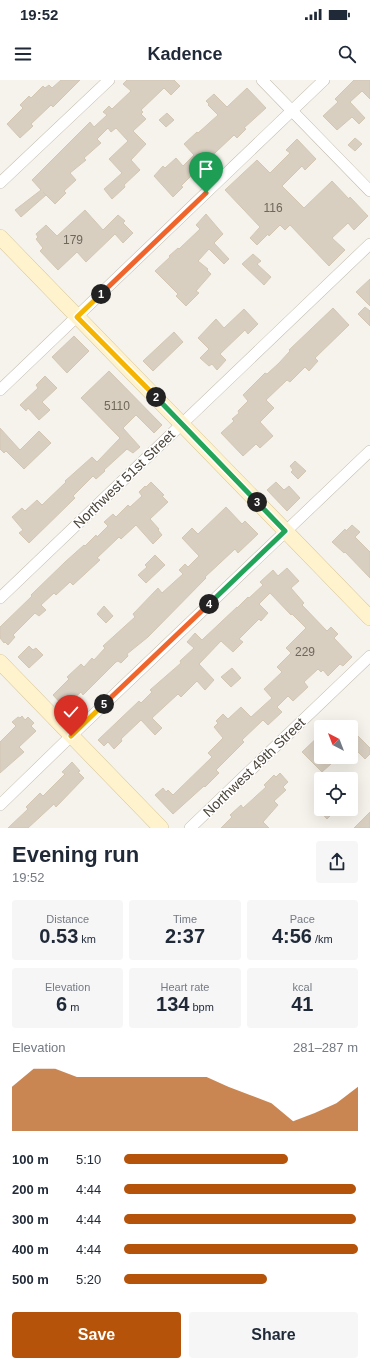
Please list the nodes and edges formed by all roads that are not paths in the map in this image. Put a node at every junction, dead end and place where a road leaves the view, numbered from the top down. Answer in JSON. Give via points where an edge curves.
{"nodes":[{"id":1,"x":109,"y":80,"type":"edge"},
{"id":2,"x":262,"y":80,"type":"edge"},
{"id":3,"x":324,"y":80,"type":"edge"},
{"id":4,"x":292,"y":111,"type":"junction"},
{"id":5,"x":0,"y":183,"type":"edge"},
{"id":6,"x":370,"y":191,"type":"edge"},
{"id":7,"x":0,"y":237,"type":"edge"},
{"id":8,"x":370,"y":244,"type":"edge"},
{"id":9,"x":77,"y":317,"type":"junction"},
{"id":10,"x":0,"y":390,"type":"edge"},
{"id":11,"x":181,"y":424,"type":"junction"},
{"id":12,"x":370,"y":451,"type":"edge"},
{"id":13,"x":285,"y":531,"type":"junction"},
{"id":14,"x":0,"y":598,"type":"edge"},
{"id":15,"x":369,"y":616,"type":"edge"},
{"id":16,"x":370,"y":656,"type":"edge"},
{"id":17,"x":0,"y":662,"type":"edge"},
{"id":18,"x":71,"y":736,"type":"junction"},
{"id":19,"x":0,"y":805,"type":"edge"},
{"id":20,"x":160,"y":828,"type":"edge"},
{"id":21,"x":190,"y":828,"type":"edge"}],
"edges":[{"from":1,"to":5,"type":"street"},
{"from":2,"to":4,"type":"street"},
{"from":3,"to":4,"type":"street"},
{"from":4,"to":6,"type":"street"},
{"from":4,"to":9,"type":"street"},
{"from":7,"to":9,"type":"street"},
{"from":8,"to":11,"type":"street","name":"Northwest 51st Street"},
{"from":9,"to":10,"type":"street"},
{"from":9,"to":11,"type":"street"},
{"from":11,"to":13,"type":"street"},
{"from":11,"to":14,"type":"street","name":"Northwest 51st Street"},
{"from":12,"to":13,"type":"street"},
{"from":13,"to":15,"type":"street"},
{"from":13,"to":18,"type":"street"},
{"from":16,"to":21,"type":"street","name":"Northwest 49th Street"},
{"from":17,"to":18,"type":"street"},
{"from":18,"to":19,"type":"street"},
{"from":18,"to":20,"type":"street"}]}
